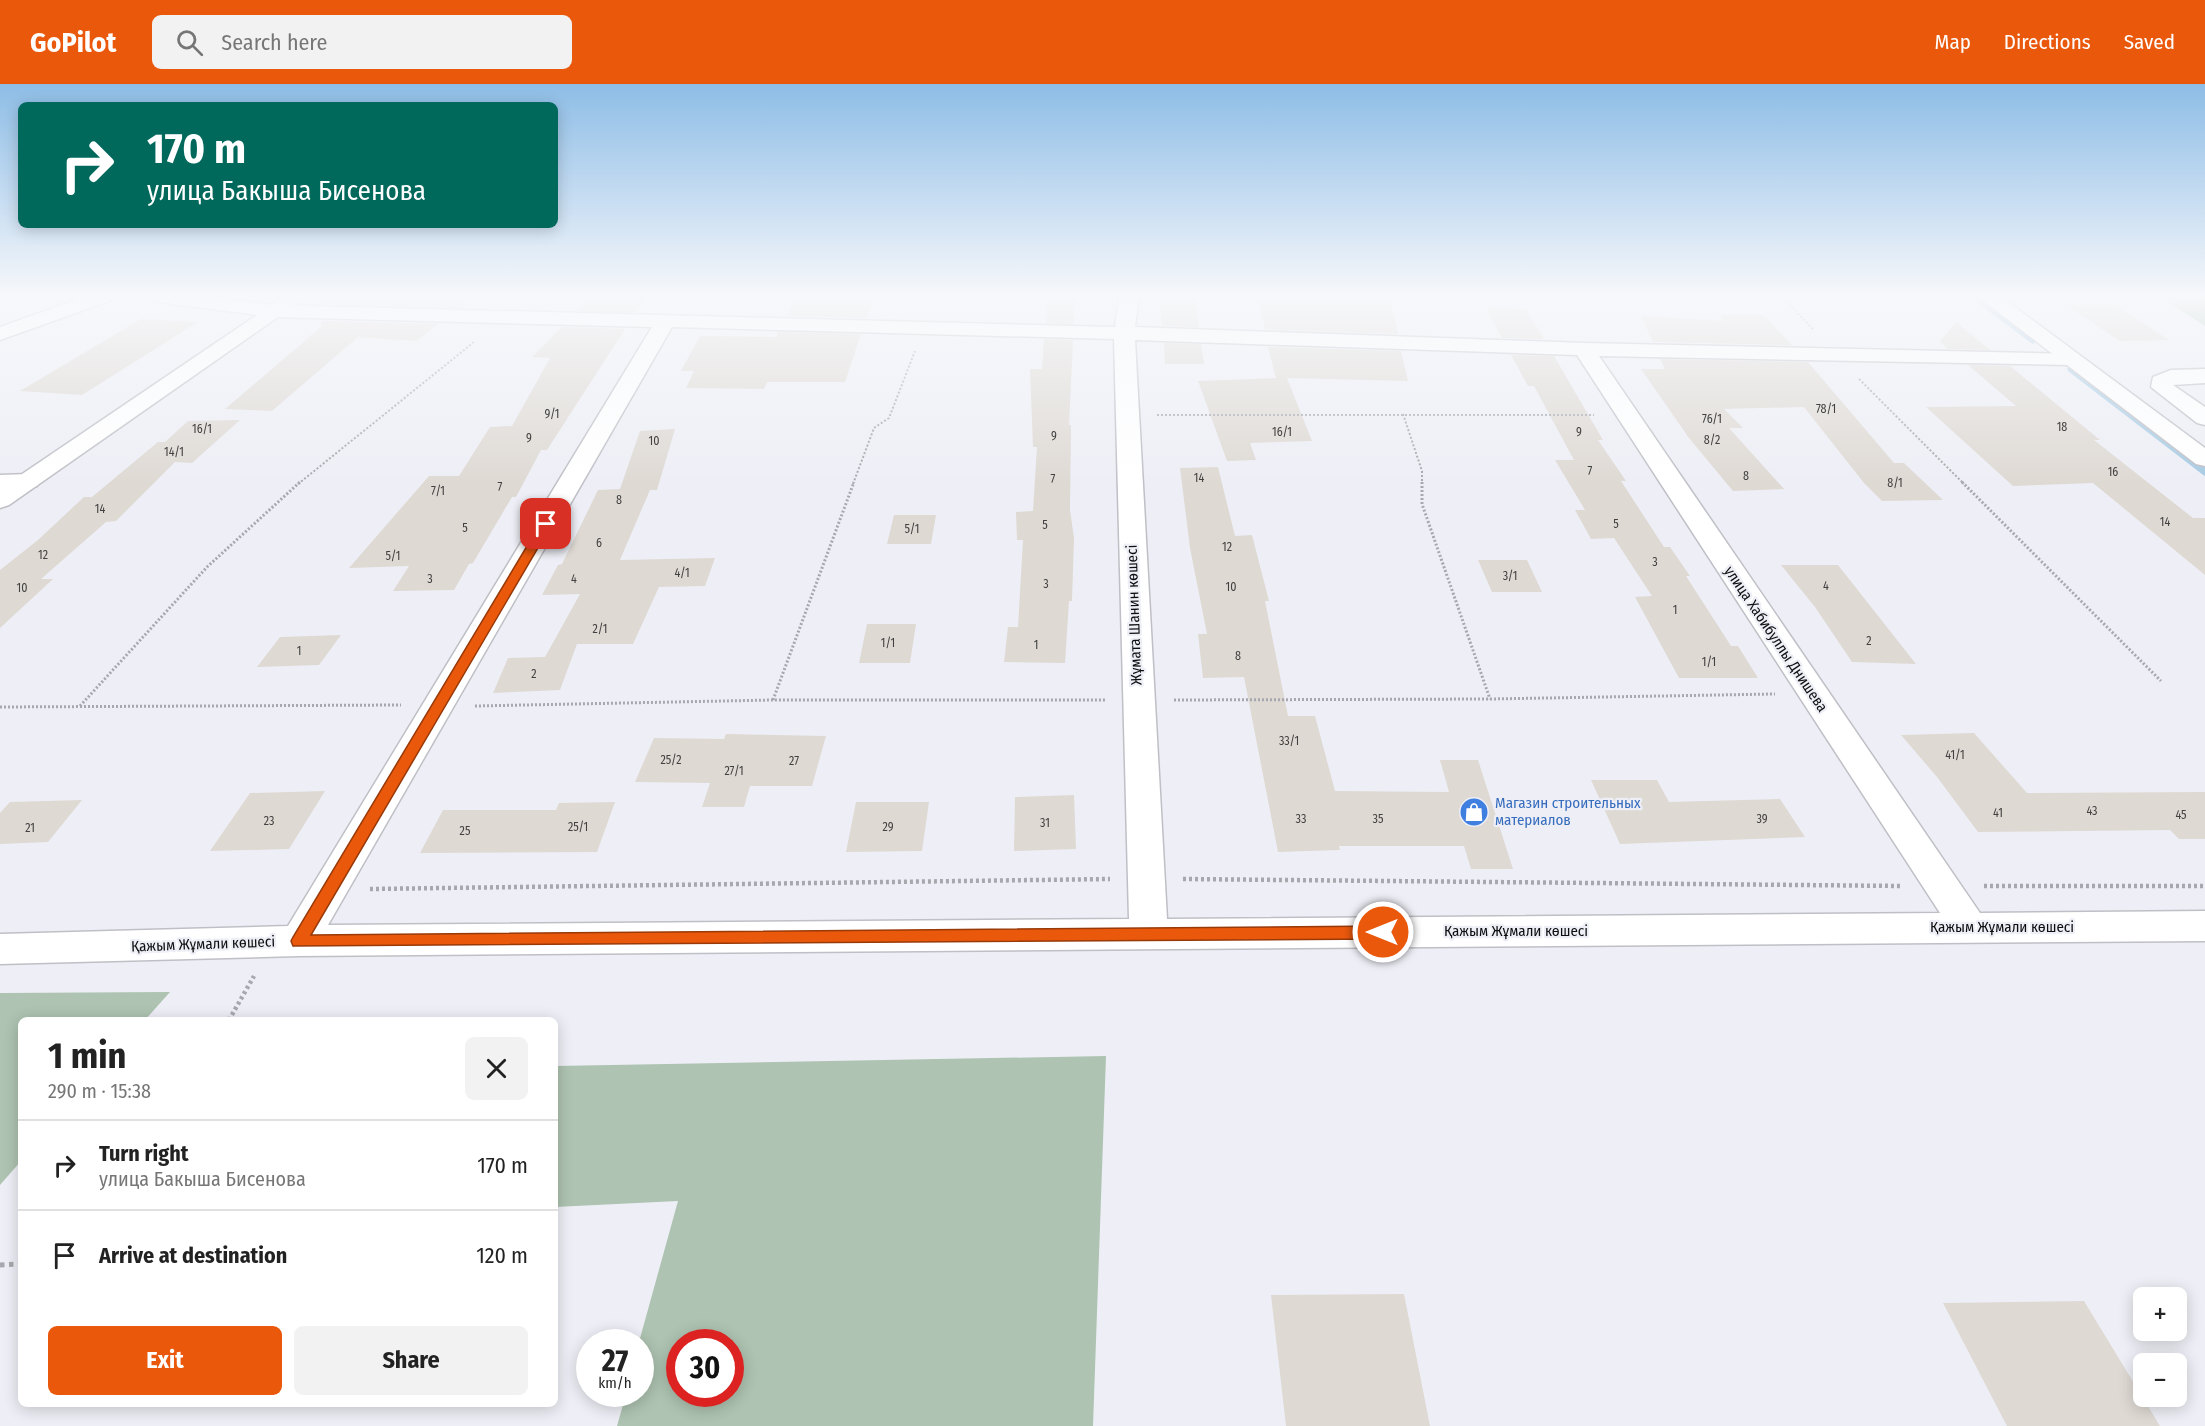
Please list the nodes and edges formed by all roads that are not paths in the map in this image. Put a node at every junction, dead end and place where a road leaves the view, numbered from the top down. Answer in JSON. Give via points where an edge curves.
{"nodes":[{"id":1,"x":205,"y":359,"type":"edge"},
{"id":2,"x":643,"y":359,"type":"edge"},
{"id":3,"x":1125,"y":359,"type":"edge"},
{"id":4,"x":1590,"y":359,"type":"edge"},
{"id":5,"x":2055,"y":359,"type":"edge"},
{"id":6,"x":2070,"y":359,"type":"joint"},
{"id":7,"x":2205,"y":376,"type":"edge"},
{"id":8,"x":2205,"y":417,"type":"edge"},
{"id":9,"x":2179,"y":440,"type":"junction"},
{"id":10,"x":2205,"y":440,"type":"edge"},
{"id":11,"x":2205,"y":459,"type":"edge"},
{"id":12,"x":28,"y":481,"type":"junction"},
{"id":13,"x":0,"y":482,"type":"edge"},
{"id":14,"x":0,"y":500,"type":"edge"},
{"id":15,"x":2205,"y":926,"type":"edge"},
{"id":16,"x":1969,"y":927,"type":"junction"},
{"id":17,"x":1149,"y":934,"type":"junction"},
{"id":18,"x":286,"y":941,"type":"junction"},
{"id":19,"x":0,"y":949,"type":"edge"}],
"edges":[{"from":1,"to":12,"type":"street"},
{"from":2,"to":18,"type":"street","via":[[439,705]]},
{"from":3,"to":17,"type":"street","name":"Жұмата Шанин көшесі"},
{"from":4,"to":16,"type":"street","name":"улица Хабибуллы Днишева"},
{"from":5,"to":6,"type":"street"},
{"from":6,"to":9,"type":"street"},
{"from":7,"to":8,"type":"street","via":[[2171,377],[2161,382],[2162,387]]},
{"from":9,"to":10,"type":"street"},
{"from":9,"to":11,"type":"street"},
{"from":12,"to":13,"type":"street"},
{"from":12,"to":14,"type":"street"},
{"from":15,"to":16,"type":"street","name":"Қажым Жұмали көшесі"},
{"from":16,"to":17,"type":"street","name":"Қажым Жұмали көшесі"},
{"from":17,"to":18,"type":"street","name":"Қажым Жұмали көшесі"},
{"from":18,"to":19,"type":"street","name":"Қажым Жұмали көшесі"}]}
